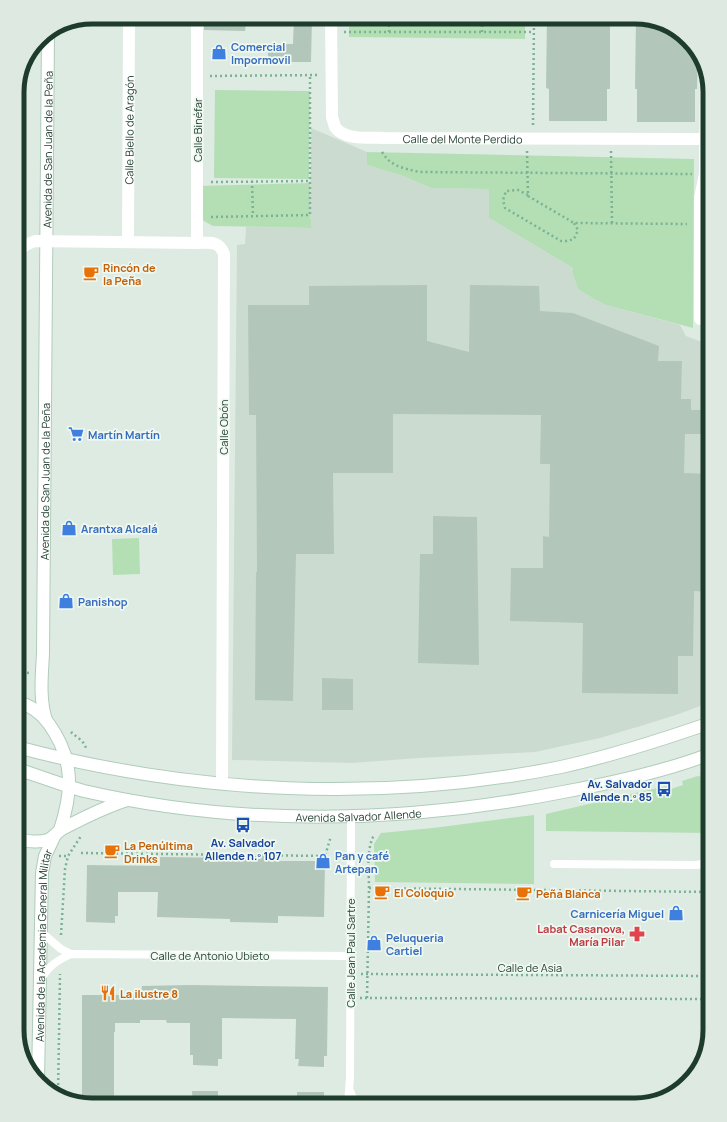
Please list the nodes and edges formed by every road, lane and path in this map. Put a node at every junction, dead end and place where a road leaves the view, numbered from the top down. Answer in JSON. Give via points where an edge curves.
{"nodes":[{"id":1,"x":129,"y":24,"type":"edge"},
{"id":2,"x":197,"y":24,"type":"edge"},
{"id":3,"x":332,"y":24,"type":"edge"},
{"id":4,"x":389,"y":24,"type":"edge"},
{"id":5,"x":482,"y":24,"type":"edge"},
{"id":6,"x":534,"y":24,"type":"edge"},
{"id":7,"x":332,"y":32,"type":"junction"},
{"id":8,"x":389,"y":32,"type":"junction"},
{"id":9,"x":482,"y":32,"type":"junction"},
{"id":10,"x":534,"y":32,"type":"junction"},
{"id":11,"x":48,"y":40,"type":"edge"},
{"id":12,"x":310,"y":75,"type":"junction"},
{"id":13,"x":332,"y":75,"type":"junction"},
{"id":14,"x":198,"y":76,"type":"junction"},
{"id":15,"x":385,"y":138,"type":"junction"},
{"id":16,"x":530,"y":139,"type":"junction"},
{"id":17,"x":611,"y":139,"type":"junction"},
{"id":18,"x":703,"y":140,"type":"edge"},
{"id":19,"x":528,"y":173,"type":"junction"},
{"id":20,"x":611,"y":174,"type":"junction"},
{"id":21,"x":703,"y":174,"type":"edge"},
{"id":22,"x":703,"y":180,"type":"edge"},
{"id":23,"x":310,"y":181,"type":"junction"},
{"id":24,"x":197,"y":182,"type":"junction"},
{"id":25,"x":252,"y":182,"type":"junction"},
{"id":26,"x":528,"y":196,"type":"junction"},
{"id":27,"x":253,"y":216,"type":"junction"},
{"id":28,"x":197,"y":217,"type":"junction"},
{"id":29,"x":574,"y":223,"type":"junction"},
{"id":30,"x":612,"y":223,"type":"junction"},
{"id":31,"x":700,"y":224,"type":"junction"},
{"id":32,"x":46,"y":242,"type":"junction"},
{"id":33,"x":128,"y":242,"type":"junction"},
{"id":34,"x":197,"y":243,"type":"junction"},
{"id":35,"x":24,"y":247,"type":"edge"},
{"id":36,"x":700,"y":319,"type":"dead end"},
{"id":37,"x":24,"y":705,"type":"edge"},
{"id":38,"x":46,"y":720,"type":"junction"},
{"id":39,"x":703,"y":725,"type":"edge"},
{"id":40,"x":24,"y":749,"type":"edge"},
{"id":41,"x":703,"y":758,"type":"edge"},
{"id":42,"x":67,"y":759,"type":"junction"},
{"id":43,"x":24,"y":771,"type":"edge"},
{"id":44,"x":222,"y":783,"type":"junction"},
{"id":45,"x":69,"y":786,"type":"junction"},
{"id":46,"x":128,"y":800,"type":"junction"},
{"id":47,"x":351,"y":816,"type":"junction"},
{"id":48,"x":57,"y":834,"type":"junction"},
{"id":49,"x":374,"y":834,"type":"dead end"},
{"id":50,"x":331,"y":836,"type":"dead end"},
{"id":51,"x":24,"y":840,"type":"edge"},
{"id":52,"x":81,"y":853,"type":"dead end"},
{"id":53,"x":554,"y":864,"type":"dead end"},
{"id":54,"x":703,"y":864,"type":"edge"},
{"id":55,"x":369,"y":888,"type":"junction"},
{"id":56,"x":703,"y":892,"type":"edge"},
{"id":57,"x":40,"y":931,"type":"junction"},
{"id":58,"x":71,"y":954,"type":"junction"},
{"id":59,"x":350,"y":956,"type":"junction"},
{"id":60,"x":350,"y":974,"type":"junction"},
{"id":61,"x":368,"y":974,"type":"junction"},
{"id":62,"x":703,"y":976,"type":"edge"},
{"id":63,"x":40,"y":980,"type":"junction"},
{"id":64,"x":350,"y":998,"type":"junction"},
{"id":65,"x":367,"y":998,"type":"junction"},
{"id":66,"x":703,"y":999,"type":"edge"},
{"id":67,"x":38,"y":1071,"type":"edge"},
{"id":68,"x":349,"y":1090,"type":"junction"},
{"id":69,"x":348,"y":1098,"type":"edge"},
{"id":70,"x":353,"y":1098,"type":"edge"}],
"edges":[{"from":1,"to":33,"type":"main road","name":"Calle Biello de Aragón"},
{"from":2,"to":14,"type":"main road","name":"Calle Binéfar"},
{"from":3,"to":7,"type":"main road","name":"Calle del Monte Perdido"},
{"from":4,"to":8,"type":"path"},
{"from":5,"to":9,"type":"path"},
{"from":6,"to":10,"type":"path"},
{"from":7,"to":8,"type":"path"},
{"from":7,"to":13,"type":"main road","name":"Calle del Monte Perdido"},
{"from":8,"to":9,"type":"path"},
{"from":9,"to":10,"type":"path"},
{"from":10,"to":16,"type":"path"},
{"from":11,"to":32,"type":"main road","name":"Avenida de San Juan de la Peña"},
{"from":12,"to":13,"type":"path"},
{"from":12,"to":14,"type":"path"},
{"from":12,"to":23,"type":"path"},
{"from":13,"to":15,"type":"main road","name":"Calle del Monte Perdido","via":[[332,113],[335,126],[350,136]]},
{"from":14,"to":24,"type":"main road","name":"Calle Binéfar"},
{"from":15,"to":16,"type":"main road","name":"Calle del Monte Perdido"},
{"from":15,"to":19,"type":"path","via":[[382,153],[390,162],[419,172]]},
{"from":16,"to":17,"type":"main road","name":"Calle del Monte Perdido"},
{"from":16,"to":19,"type":"path"},
{"from":17,"to":18,"type":"main road","name":"Calle del Monte Perdido"},
{"from":17,"to":20,"type":"path"},
{"from":19,"to":20,"type":"path"},
{"from":19,"to":26,"type":"path"},
{"from":20,"to":21,"type":"path"},
{"from":20,"to":30,"type":"path"},
{"from":22,"to":31,"type":"main road"},
{"from":23,"to":25,"type":"path"},
{"from":23,"to":27,"type":"path","via":[[310,215]]},
{"from":24,"to":25,"type":"path"},
{"from":24,"to":28,"type":"main road","name":"Calle Binéfar"},
{"from":25,"to":27,"type":"path"},
{"from":26,"to":29,"type":"path"},
{"from":26,"to":29,"type":"path","via":[[518,190],[506,191],[503,200],[505,208],[561,241],[574,239],[578,230]]},
{"from":27,"to":28,"type":"path"},
{"from":28,"to":34,"type":"main road","name":"Calle Binéfar"},
{"from":29,"to":30,"type":"path"},
{"from":30,"to":31,"type":"path"},
{"from":31,"to":36,"type":"main road"},
{"from":32,"to":33,"type":"main road","name":"Calle Obón"},
{"from":32,"to":35,"type":"main road","name":"Avenida de San Juan de la Peña","via":[[35,241]]},
{"from":32,"to":38,"type":"main road","name":"Avenida de San Juan de la Peña","via":[[41,692]]},
{"from":33,"to":34,"type":"main road","name":"Calle Obón"},
{"from":34,"to":44,"type":"main road","name":"Calle Obón","via":[[218,245],[224,254]]},
{"from":37,"to":38,"type":"main road","name":"Avenida de San Juan de la Peña","via":[[40,712]]},
{"from":38,"to":42,"type":"main road","name":"Avenida de San Juan de la Peña","via":[[59,739]]},
{"from":39,"to":44,"type":"main road","via":[[570,764],[479,780],[420,787],[361,789],[289,788]]},
{"from":40,"to":42,"type":"main road"},
{"from":41,"to":47,"type":"main road","name":"Avenida Salvador Allende","via":[[630,778],[517,801],[415,813]]},
{"from":42,"to":44,"type":"main road","via":[[133,773]]},
{"from":42,"to":45,"type":"main road","name":"Avenida de San Juan de la Peña"},
{"from":43,"to":45,"type":"main road","name":"Avenida Salvador Allende"},
{"from":45,"to":46,"type":"main road","name":"Avenida Salvador Allende"},
{"from":45,"to":48,"type":"main road","name":"Avenida de la Academia General Militar","via":[[66,809]]},
{"from":46,"to":47,"type":"main road","name":"Avenida Salvador Allende","via":[[240,814]]},
{"from":46,"to":48,"type":"main road","via":[[99,811]]},
{"from":47,"to":59,"type":"lane","name":"Calle Jean Paul Sartre"},
{"from":48,"to":51,"type":"main road","via":[[39,841]]},
{"from":48,"to":57,"type":"main road","name":"Avenida de la Academia General Militar","via":[[45,856],[42,873]]},
{"from":49,"to":55,"type":"path","via":[[369,849]]},
{"from":50,"to":52,"type":"path","name":"Avenida Salvador Allende","via":[[325,856]]},
{"from":53,"to":54,"type":"lane"},
{"from":55,"to":56,"type":"path"},
{"from":55,"to":61,"type":"path"},
{"from":57,"to":58,"type":"lane"},
{"from":57,"to":63,"type":"main road","name":"Avenida de la Academia General Militar"},
{"from":58,"to":59,"type":"lane","name":"Calle de Antonio Ubieto"},
{"from":58,"to":63,"type":"lane","via":[[52,965]]},
{"from":59,"to":60,"type":"lane","name":"Calle Jean Paul Sartre"},
{"from":60,"to":61,"type":"path","name":"Calle de Asia"},
{"from":60,"to":64,"type":"lane","name":"Calle Jean Paul Sartre"},
{"from":61,"to":62,"type":"path","name":"Calle de Asia"},
{"from":61,"to":65,"type":"path"},
{"from":63,"to":67,"type":"main road","name":"Avenida de la Academia General Militar"},
{"from":64,"to":65,"type":"path"},
{"from":64,"to":68,"type":"lane","name":"Calle Jean Paul Sartre"},
{"from":65,"to":66,"type":"path"},
{"from":68,"to":69,"type":"lane","name":"Calle Jean Paul Sartre"},
{"from":68,"to":70,"type":"lane"}]}
